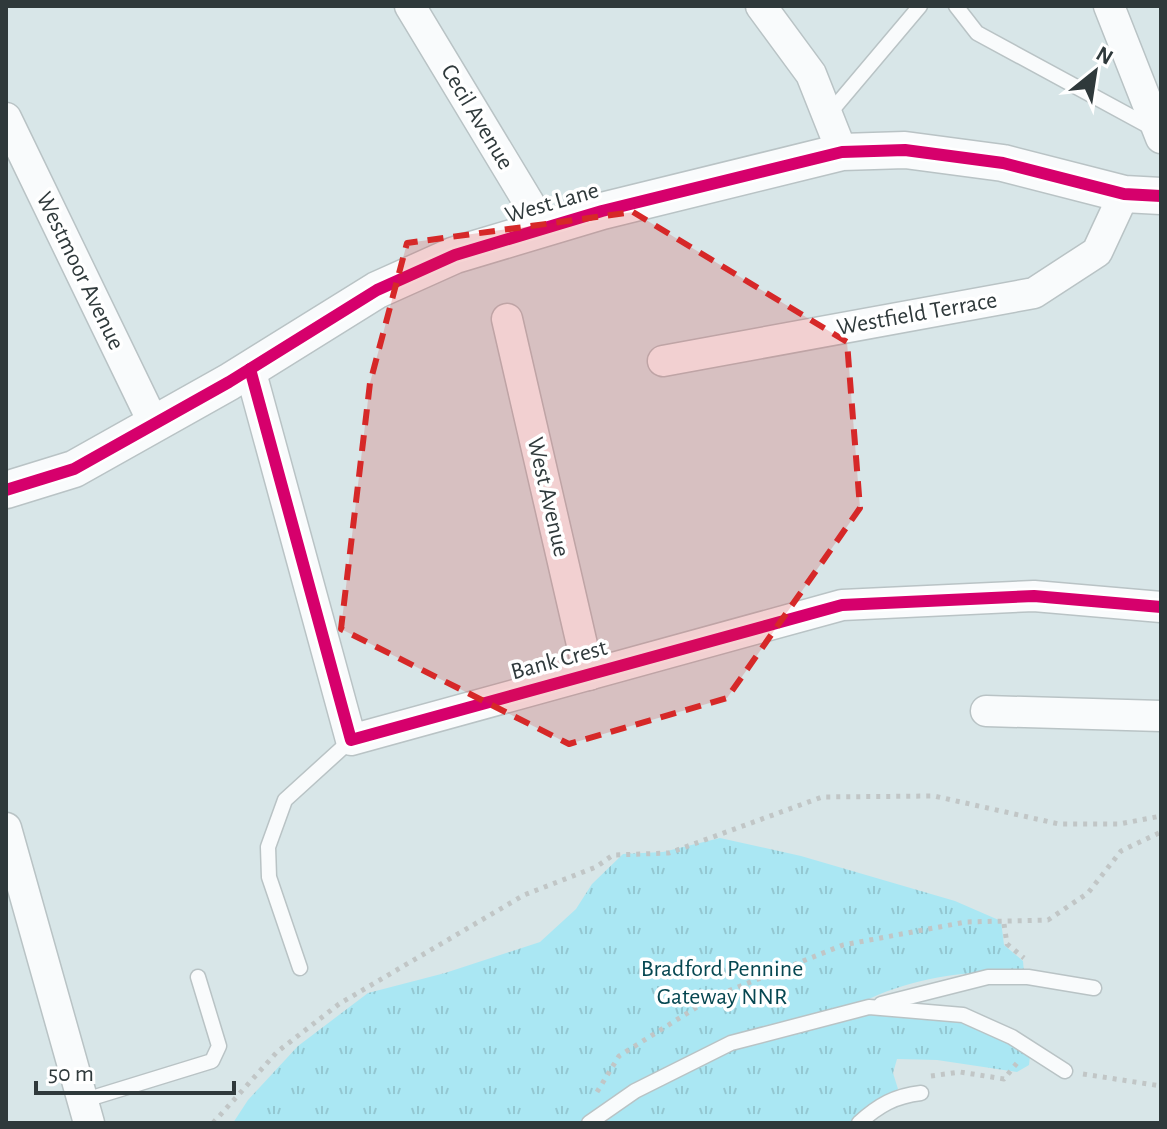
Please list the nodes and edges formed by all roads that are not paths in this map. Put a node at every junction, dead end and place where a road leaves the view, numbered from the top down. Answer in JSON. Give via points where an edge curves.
{"nodes":[{"id":1,"x":410,"y":6,"type":"edge"},
{"id":2,"x":761,"y":6,"type":"edge"},
{"id":3,"x":920,"y":6,"type":"edge"},
{"id":4,"x":956,"y":6,"type":"edge"},
{"id":5,"x":1109,"y":6,"type":"edge"},
{"id":6,"x":828,"y":115,"type":"junction"},
{"id":7,"x":6,"y":118,"type":"edge"},
{"id":8,"x":1160,"y":134,"type":"edge"},
{"id":9,"x":842,"y":152,"type":"junction"},
{"id":10,"x":1124,"y":194,"type":"junction"},
{"id":11,"x":1161,"y":196,"type":"edge"},
{"id":12,"x":544,"y":228,"type":"junction"},
{"id":13,"x":507,"y":319,"type":"dead end"},
{"id":14,"x":663,"y":361,"type":"dead end"},
{"id":15,"x":250,"y":369,"type":"junction"},
{"id":16,"x":154,"y":424,"type":"junction"},
{"id":17,"x":6,"y":490,"type":"edge"},
{"id":18,"x":1161,"y":607,"type":"edge"},
{"id":19,"x":589,"y":675,"type":"junction"},
{"id":20,"x":986,"y":711,"type":"dead end"},
{"id":21,"x":1161,"y":716,"type":"edge"},
{"id":22,"x":351,"y":740,"type":"junction"},
{"id":23,"x":6,"y":828,"type":"edge"},
{"id":24,"x":300,"y":968,"type":"dead end"},
{"id":25,"x":198,"y":977,"type":"dead end"},
{"id":26,"x":1094,"y":988,"type":"dead end"},
{"id":27,"x":869,"y":1007,"type":"junction"},
{"id":28,"x":1065,"y":1071,"type":"dead end"},
{"id":29,"x":921,"y":1093,"type":"dead end"},
{"id":30,"x":86,"y":1112,"type":"edge"},
{"id":31,"x":589,"y":1123,"type":"edge"},
{"id":32,"x":859,"y":1123,"type":"edge"}],
"edges":[{"from":1,"to":12,"type":"street","name":"Cecil Avenue"},
{"from":2,"to":6,"type":"street","via":[[811,74]]},
{"from":3,"to":6,"type":"lane"},
{"from":4,"to":8,"type":"lane","via":[[977,33]]},
{"from":5,"to":8,"type":"street"},
{"from":6,"to":9,"type":"street"},
{"from":7,"to":16,"type":"street","name":"Westmoor Avenue"},
{"from":9,"to":10,"type":"street","name":"West Lane","via":[[905,150],[1003,163]]},
{"from":9,"to":12,"type":"street","name":"West Lane"},
{"from":10,"to":11,"type":"street","name":"West Lane"},
{"from":10,"to":14,"type":"street","name":"Westfield Terrace","via":[[1097,252],[1034,293]]},
{"from":12,"to":15,"type":"street","name":"West Lane","via":[[455,255],[377,290]]},
{"from":13,"to":19,"type":"street","name":"West Avenue"},
{"from":15,"to":16,"type":"street","name":"West Lane"},
{"from":15,"to":22,"type":"street"},
{"from":16,"to":17,"type":"street","name":"West Lane","via":[[74,469]]},
{"from":18,"to":19,"type":"street","name":"Bank Crest","via":[[1034,596],[842,605]]},
{"from":19,"to":22,"type":"street","name":"Bank Crest"},
{"from":20,"to":21,"type":"street"},
{"from":22,"to":24,"type":"lane","via":[[285,800],[268,847],[269,877]]},
{"from":23,"to":30,"type":"street"},
{"from":25,"to":30,"type":"lane","via":[[219,1046],[212,1061]]},
{"from":26,"to":27,"type":"lane","via":[[1028,977],[988,977]]},
{"from":27,"to":28,"type":"lane","via":[[963,1015],[1012,1037]]},
{"from":27,"to":31,"type":"lane","via":[[731,1043],[635,1091]]},
{"from":29,"to":32,"type":"lane","via":[[883,1103]]}]}
